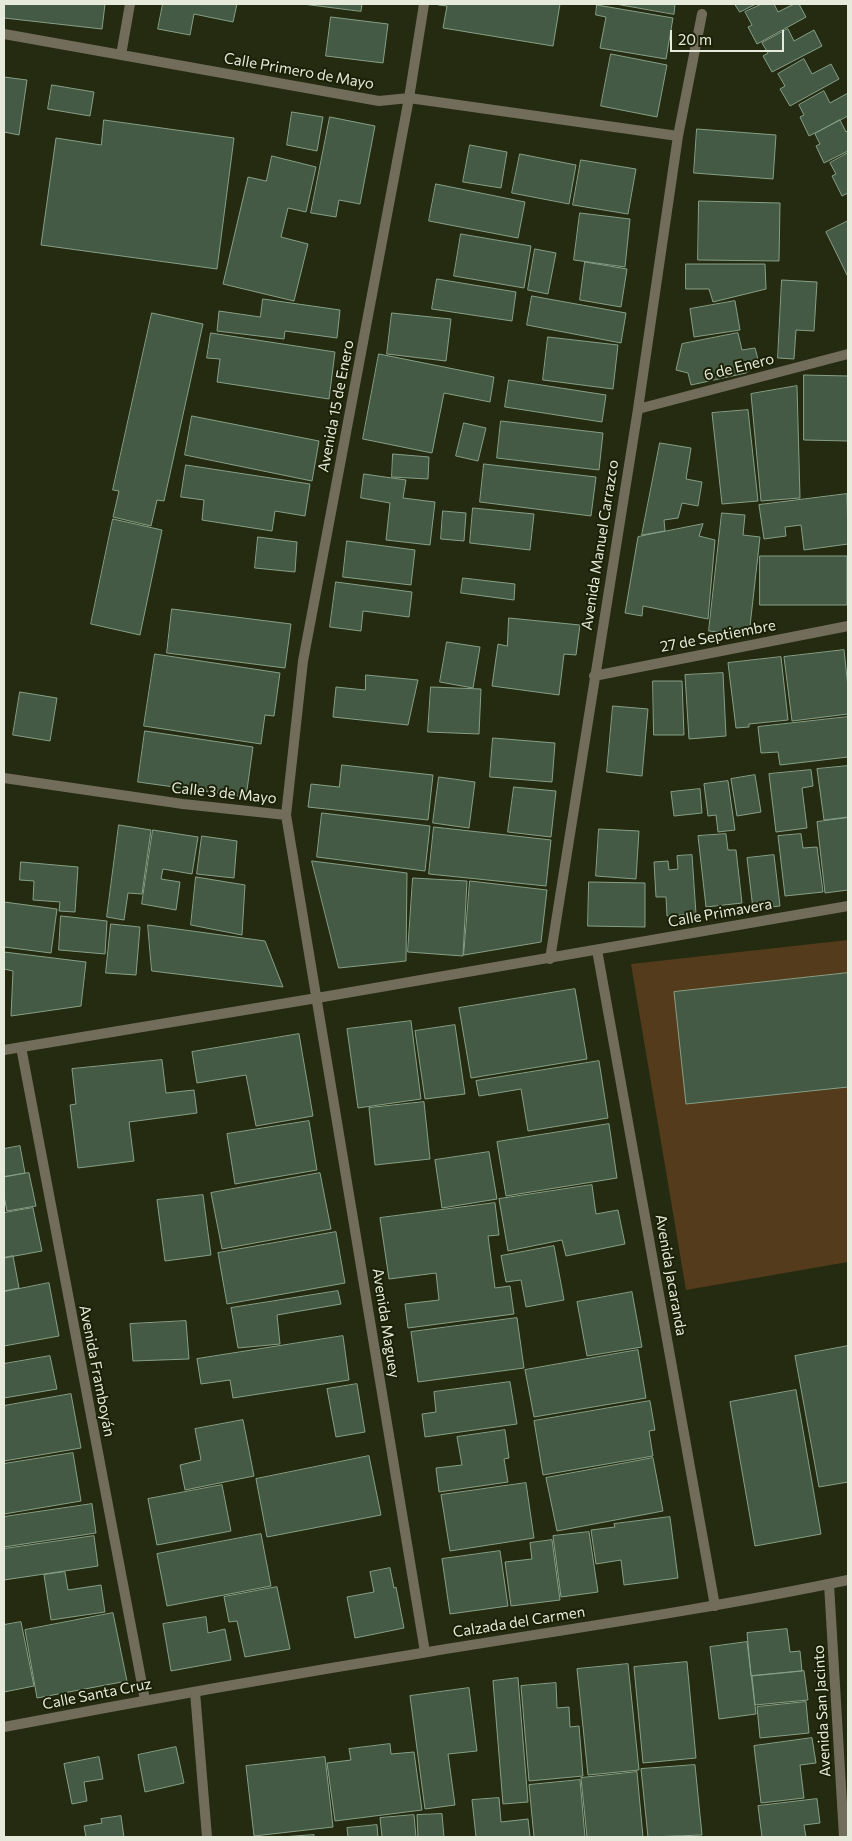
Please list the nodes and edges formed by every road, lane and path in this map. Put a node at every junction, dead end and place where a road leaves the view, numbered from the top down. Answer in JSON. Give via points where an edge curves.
{"nodes":[{"id":1,"x":130,"y":4,"type":"edge"},
{"id":2,"x":424,"y":4,"type":"edge"},
{"id":3,"x":702,"y":14,"type":"dead end"},
{"id":4,"x":4,"y":34,"type":"edge"},
{"id":5,"x":121,"y":55,"type":"junction"},
{"id":6,"x":409,"y":98,"type":"junction"},
{"id":7,"x":678,"y":136,"type":"junction"},
{"id":8,"x":848,"y":354,"type":"edge"},
{"id":9,"x":638,"y":409,"type":"junction"},
{"id":10,"x":848,"y":626,"type":"edge"},
{"id":11,"x":594,"y":676,"type":"junction"},
{"id":12,"x":4,"y":778,"type":"edge"},
{"id":13,"x":286,"y":815,"type":"junction"},
{"id":14,"x":848,"y":906,"type":"edge"},
{"id":15,"x":598,"y":950,"type":"junction"},
{"id":16,"x":550,"y":958,"type":"junction"},
{"id":17,"x":317,"y":998,"type":"junction"},
{"id":18,"x":21,"y":1047,"type":"junction"},
{"id":19,"x":4,"y":1050,"type":"edge"},
{"id":20,"x":848,"y":1580,"type":"edge"},
{"id":21,"x":829,"y":1584,"type":"junction"},
{"id":22,"x":714,"y":1606,"type":"junction"},
{"id":23,"x":425,"y":1652,"type":"junction"},
{"id":24,"x":195,"y":1692,"type":"junction"},
{"id":25,"x":144,"y":1700,"type":"junction"},
{"id":26,"x":4,"y":1727,"type":"edge"},
{"id":27,"x":207,"y":1837,"type":"edge"},
{"id":28,"x":844,"y":1837,"type":"edge"}],
"edges":[{"from":1,"to":5,"type":"street"},
{"from":2,"to":6,"type":"street","name":"Avenida 15 de Enero"},
{"from":3,"to":7,"type":"street","name":"Avenida Manuel Carrazco"},
{"from":4,"to":5,"type":"street","name":"Calle Primero de Mayo"},
{"from":5,"to":6,"type":"street","name":"Calle Primero de Mayo","via":[[379,101]]},
{"from":6,"to":7,"type":"street","name":"Calle Primero de Mayo"},
{"from":6,"to":13,"type":"street","name":"Avenida 15 de Enero","via":[[303,661]]},
{"from":7,"to":9,"type":"street","name":"Avenida Manuel Carrazco"},
{"from":8,"to":9,"type":"street","name":"6 de Enero"},
{"from":9,"to":11,"type":"street","name":"Avenida Manuel Carrazco"},
{"from":10,"to":11,"type":"street","name":"27 de Septiembre"},
{"from":11,"to":16,"type":"street","name":"Avenida Manuel Carrazco"},
{"from":12,"to":13,"type":"street","name":"Calle 3 de Mayo"},
{"from":13,"to":17,"type":"street","name":"Calle 3 de Mayo"},
{"from":14,"to":15,"type":"street","name":"Calle Primavera"},
{"from":15,"to":16,"type":"street","name":"Calle Primavera"},
{"from":15,"to":22,"type":"street","name":"Avenida Jacaranda"},
{"from":16,"to":17,"type":"street","name":"Calle Primavera"},
{"from":17,"to":18,"type":"street","name":"Calle Primavera"},
{"from":17,"to":23,"type":"street","name":"Avenida Maguey"},
{"from":18,"to":19,"type":"street","name":"Calle Primavera"},
{"from":18,"to":25,"type":"street","name":"Avenida Framboyán"},
{"from":20,"to":21,"type":"street","name":"Calzada del Carmen"},
{"from":21,"to":22,"type":"street","name":"Calzada del Carmen"},
{"from":21,"to":28,"type":"street","name":"Avenida San Jacinto"},
{"from":22,"to":23,"type":"street","name":"Calzada del Carmen"},
{"from":23,"to":24,"type":"street","name":"Calzada del Carmen"},
{"from":24,"to":25,"type":"street","name":"Calle Santa Cruz"},
{"from":24,"to":27,"type":"street"},
{"from":25,"to":26,"type":"street","name":"Calle Santa Cruz"}]}
